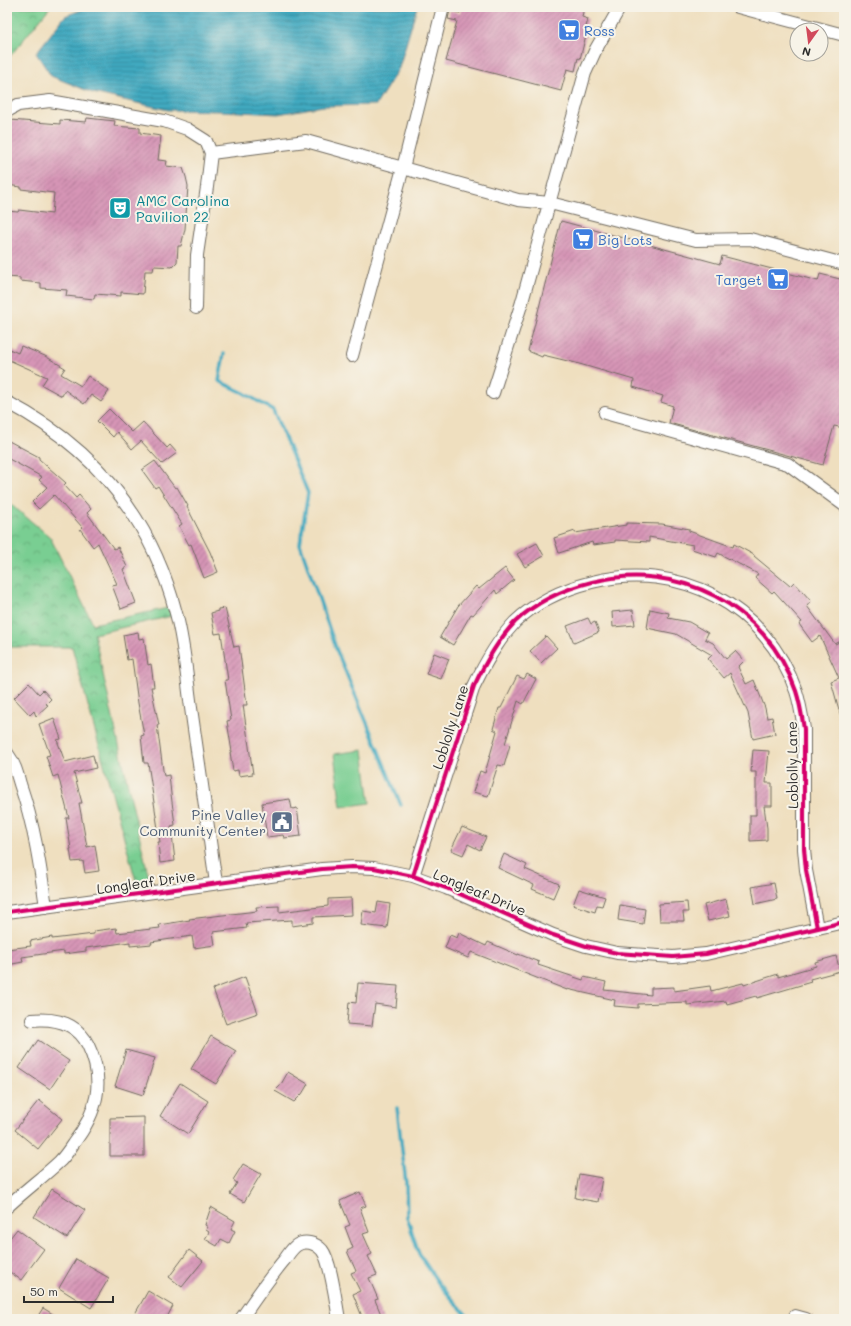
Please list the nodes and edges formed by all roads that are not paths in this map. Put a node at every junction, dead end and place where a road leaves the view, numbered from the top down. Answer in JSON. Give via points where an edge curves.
{"nodes":[{"id":1,"x":443,"y":7,"type":"edge"},
{"id":2,"x":620,"y":7,"type":"edge"},
{"id":3,"x":738,"y":7,"type":"edge"},
{"id":4,"x":844,"y":35,"type":"edge"},
{"id":5,"x":7,"y":111,"type":"edge"},
{"id":6,"x":210,"y":153,"type":"junction"},
{"id":7,"x":403,"y":168,"type":"junction"},
{"id":8,"x":550,"y":203,"type":"junction"},
{"id":9,"x":844,"y":264,"type":"edge"},
{"id":10,"x":196,"y":308,"type":"dead end"},
{"id":11,"x":352,"y":356,"type":"dead end"},
{"id":12,"x":493,"y":393,"type":"dead end"},
{"id":13,"x":7,"y":402,"type":"edge"},
{"id":14,"x":604,"y":413,"type":"dead end"},
{"id":15,"x":844,"y":505,"type":"edge"},
{"id":16,"x":7,"y":753,"type":"edge"},
{"id":17,"x":413,"y":876,"type":"junction"},
{"id":18,"x":216,"y":883,"type":"junction"},
{"id":19,"x":46,"y":907,"type":"junction"},
{"id":20,"x":7,"y":912,"type":"edge"},
{"id":21,"x":844,"y":922,"type":"edge"},
{"id":22,"x":817,"y":928,"type":"junction"},
{"id":23,"x":32,"y":1020,"type":"dead end"},
{"id":24,"x":7,"y":1207,"type":"edge"},
{"id":25,"x":241,"y":1319,"type":"edge"},
{"id":26,"x":339,"y":1319,"type":"edge"}],
"edges":[{"from":1,"to":7,"type":"street"},
{"from":2,"to":8,"type":"street","via":[[596,49],[586,73]]},
{"from":3,"to":4,"type":"street"},
{"from":5,"to":6,"type":"street","via":[[18,105],[50,101],[164,121],[187,128],[206,141]]},
{"from":6,"to":7,"type":"street","via":[[306,141]]},
{"from":6,"to":10,"type":"street","via":[[197,255]]},
{"from":7,"to":8,"type":"street","via":[[518,200]]},
{"from":7,"to":11,"type":"street"},
{"from":8,"to":9,"type":"street","via":[[696,240],[750,239]]},
{"from":8,"to":12,"type":"street"},
{"from":13,"to":18,"type":"street","name":"Longleaf Drive","via":[[65,439],[100,471],[131,510],[161,565],[181,636]]},
{"from":14,"to":15,"type":"street","via":[[788,464]]},
{"from":16,"to":19,"type":"street","via":[[14,766],[29,813]]},
{"from":17,"to":18,"type":"street","name":"Longleaf Drive","via":[[374,868],[352,867]]},
{"from":17,"to":22,"type":"street","name":"Longleaf Drive","via":[[553,935],[617,953],[673,957],[706,954]]},
{"from":17,"to":22,"type":"street","name":"Loblolly Lane","via":[[474,686],[498,643],[515,622],[562,591],[607,578],[654,577],[701,589],[722,600],[741,613],[761,632],[784,664],[796,690],[804,729],[804,849]]},
{"from":18,"to":19,"type":"street","name":"Longleaf Drive"},
{"from":19,"to":20,"type":"street","name":"Longleaf Drive"},
{"from":21,"to":22,"type":"street","name":"Longleaf Drive"},
{"from":23,"to":24,"type":"street","via":[[52,1019],[77,1030],[94,1057],[98,1088],[92,1114],[84,1130],[62,1160]]},
{"from":25,"to":26,"type":"street","via":[[296,1246],[308,1243],[314,1244],[325,1255]]}]}
